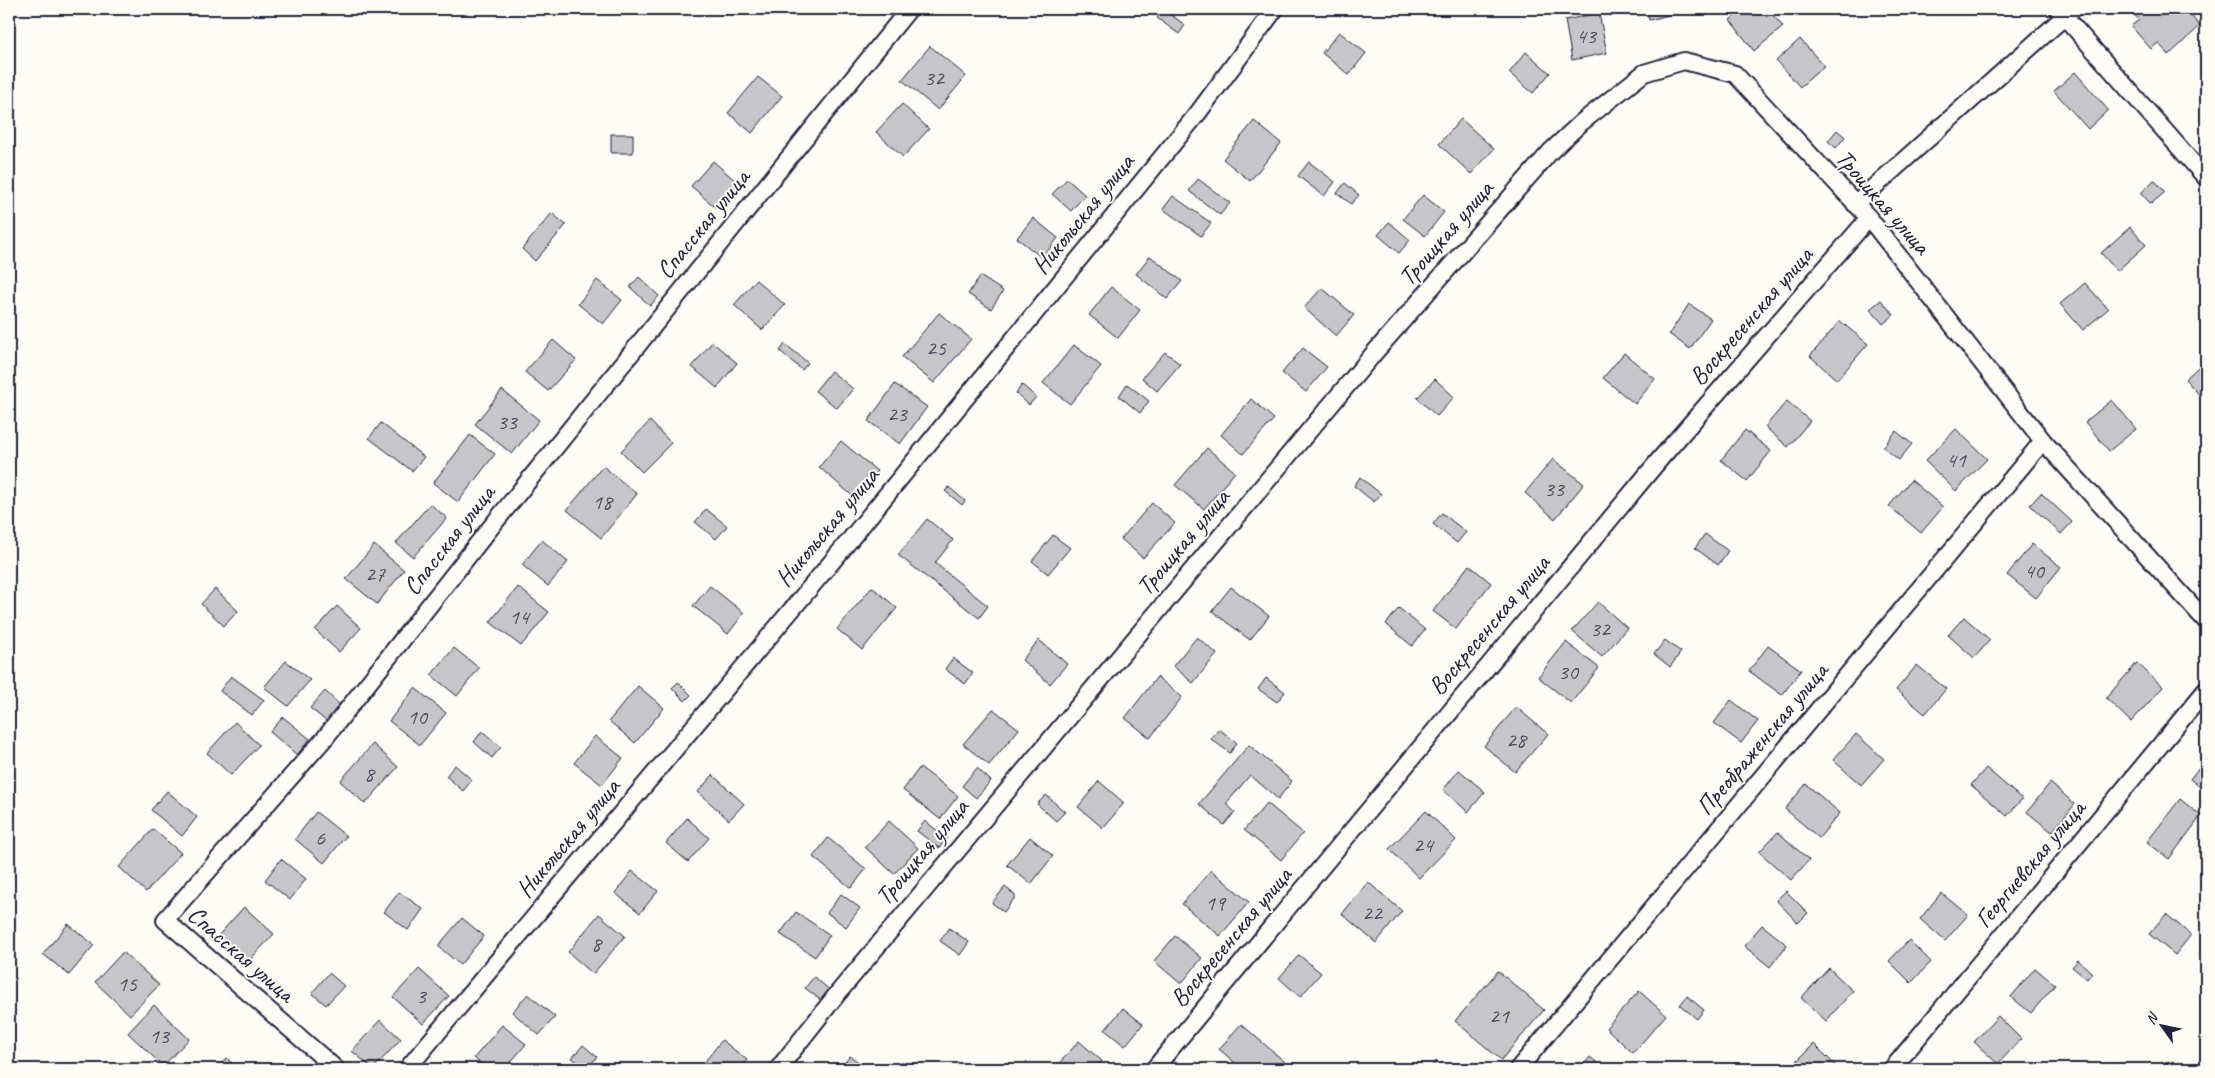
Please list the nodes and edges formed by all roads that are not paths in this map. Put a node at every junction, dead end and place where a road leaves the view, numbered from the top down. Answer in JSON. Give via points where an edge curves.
{"nodes":[{"id":1,"x":909,"y":9,"type":"edge"},
{"id":2,"x":1275,"y":9,"type":"edge"},
{"id":3,"x":2065,"y":11,"type":"edge"},
{"id":4,"x":2206,"y":178,"type":"edge"},
{"id":5,"x":1856,"y":204,"type":"junction"},
{"id":6,"x":1869,"y":218,"type":"junction"},
{"id":7,"x":2044,"y":441,"type":"junction"},
{"id":8,"x":2206,"y":621,"type":"edge"},
{"id":9,"x":2206,"y":690,"type":"edge"},
{"id":10,"x":336,"y":1069,"type":"edge"},
{"id":11,"x":407,"y":1069,"type":"edge"},
{"id":12,"x":778,"y":1069,"type":"edge"},
{"id":13,"x":1154,"y":1069,"type":"edge"},
{"id":14,"x":1518,"y":1069,"type":"edge"},
{"id":15,"x":1892,"y":1069,"type":"edge"}],
"edges":[{"from":1,"to":10,"type":"street","name":"Спасская улица","via":[[325,738],[164,920]]},
{"from":2,"to":11,"type":"street","name":"Никольская улица","via":[[1198,113],[852,536]]},
{"from":3,"to":4,"type":"street"},
{"from":3,"to":5,"type":"street"},
{"from":5,"to":6,"type":"street","name":"Троицкая улица"},
{"from":5,"to":12,"type":"street","name":"Троицкая улица","via":[[1735,74],[1684,61],[1644,73],[1582,122],[1551,151],[1376,352],[838,993]]},
{"from":6,"to":7,"type":"street","name":"Троицкая улица"},
{"from":6,"to":13,"type":"street","name":"Воскресенская улица","via":[[1660,458]]},
{"from":7,"to":8,"type":"street","name":"Троицкая улица"},
{"from":7,"to":14,"type":"street","name":"Преображенская улица"},
{"from":9,"to":15,"type":"street","name":"Георгиевская улица"}]}
